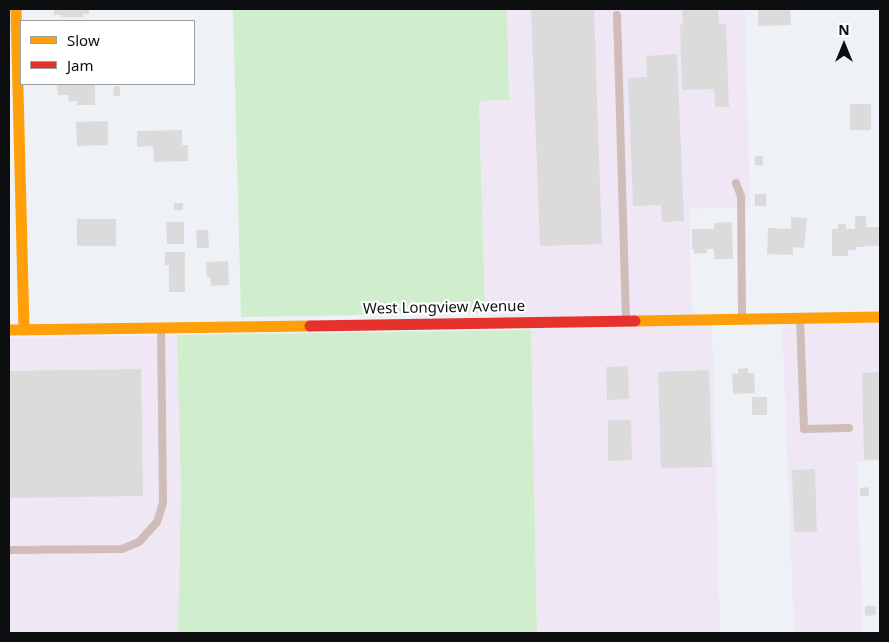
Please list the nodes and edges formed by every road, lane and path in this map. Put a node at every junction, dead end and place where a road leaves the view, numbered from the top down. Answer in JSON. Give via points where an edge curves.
{"nodes":[{"id":1,"x":16,"y":9,"type":"edge"},
{"id":2,"x":617,"y":15,"type":"dead end"},
{"id":3,"x":736,"y":183,"type":"dead end"},
{"id":4,"x":880,"y":317,"type":"edge"},
{"id":5,"x":800,"y":318,"type":"junction"},
{"id":6,"x":742,"y":319,"type":"junction"},
{"id":7,"x":626,"y":320,"type":"junction"},
{"id":8,"x":161,"y":327,"type":"junction"},
{"id":9,"x":24,"y":329,"type":"junction"},
{"id":10,"x":9,"y":330,"type":"edge"},
{"id":11,"x":849,"y":428,"type":"dead end"},
{"id":12,"x":9,"y":550,"type":"edge"}],
"edges":[{"from":1,"to":9,"type":"street"},
{"from":2,"to":7,"type":"lane"},
{"from":3,"to":6,"type":"lane","via":[[741,196]]},
{"from":4,"to":5,"type":"street","name":"West Longview Avenue"},
{"from":5,"to":6,"type":"street","name":"West Longview Avenue"},
{"from":5,"to":11,"type":"lane","via":[[804,429]]},
{"from":6,"to":7,"type":"street","name":"West Longview Avenue"},
{"from":7,"to":8,"type":"street","name":"West Longview Avenue"},
{"from":8,"to":9,"type":"street","name":"West Longview Avenue"},
{"from":8,"to":12,"type":"lane","via":[[163,503],[157,522],[140,542],[122,548]]},
{"from":9,"to":10,"type":"street","name":"West Longview Avenue"}]}
